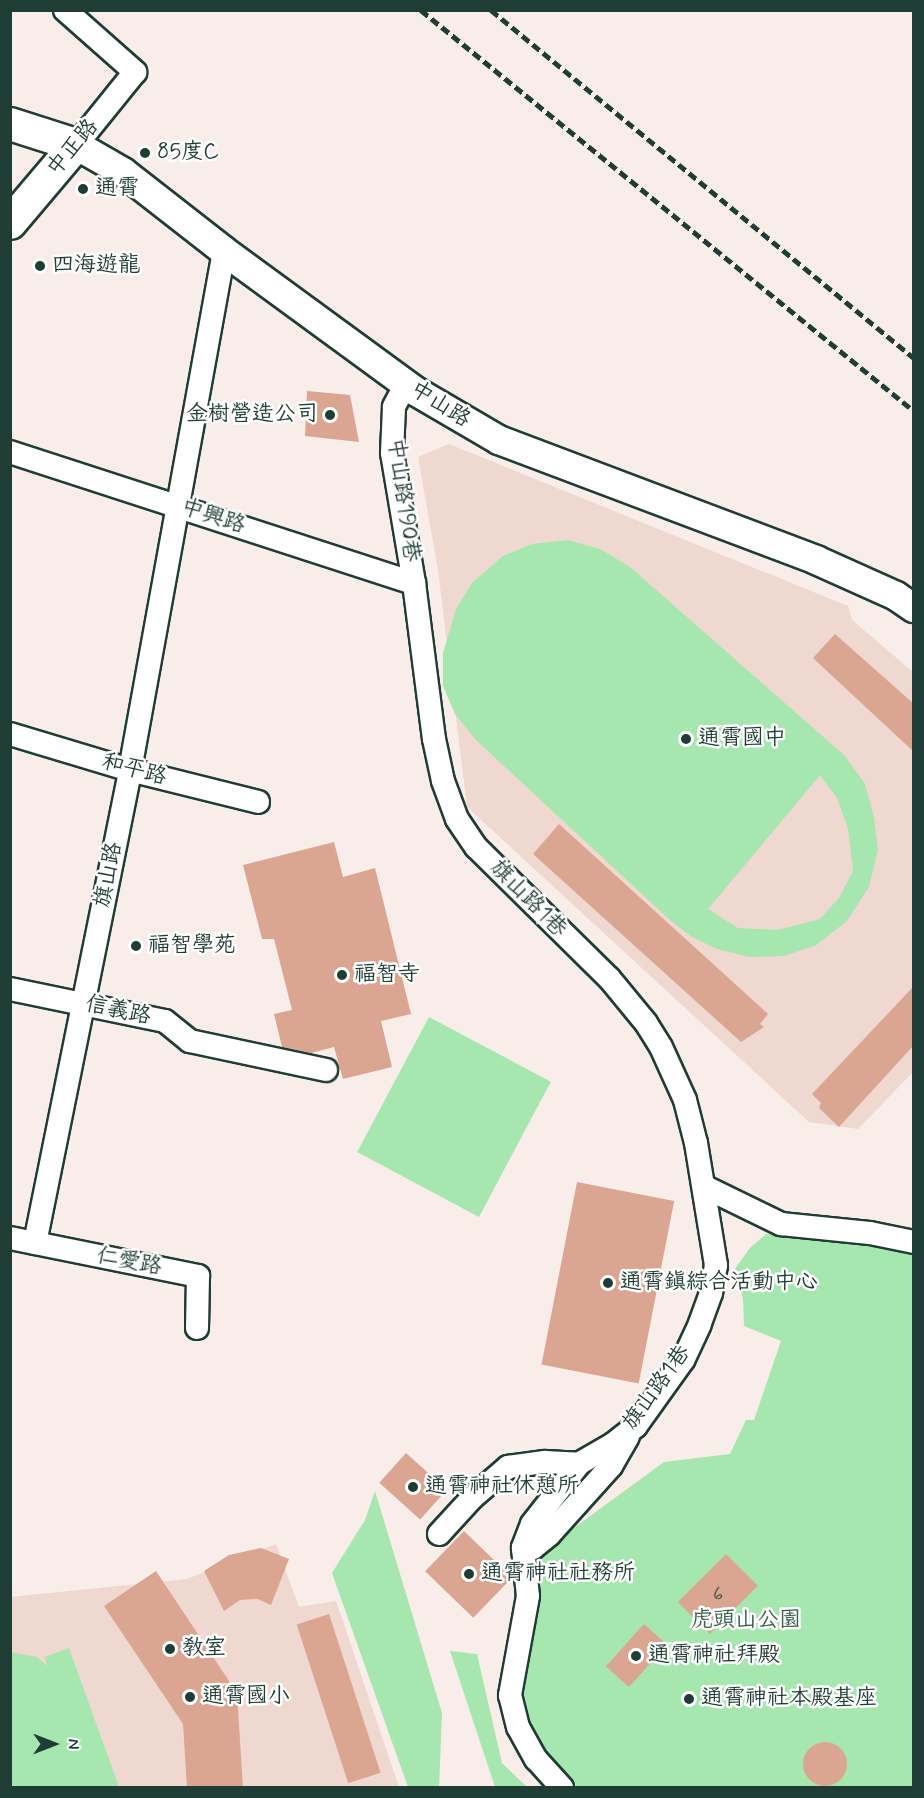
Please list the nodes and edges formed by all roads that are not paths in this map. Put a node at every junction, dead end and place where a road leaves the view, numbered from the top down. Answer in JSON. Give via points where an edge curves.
{"nodes":[{"id":1,"x":65,"y":10,"type":"edge"},
{"id":2,"x":10,"y":124,"type":"edge"},
{"id":3,"x":76,"y":145,"type":"junction"},
{"id":4,"x":10,"y":223,"type":"edge"},
{"id":5,"x":224,"y":251,"type":"junction"},
{"id":6,"x":406,"y":384,"type":"junction"},
{"id":7,"x":10,"y":452,"type":"edge"},
{"id":8,"x":179,"y":506,"type":"junction"},
{"id":9,"x":414,"y":584,"type":"junction"},
{"id":10,"x":914,"y":608,"type":"edge"},
{"id":11,"x":10,"y":734,"type":"edge"},
{"id":12,"x":130,"y":770,"type":"junction"},
{"id":13,"x":258,"y":802,"type":"dead end"},
{"id":14,"x":10,"y":988,"type":"edge"},
{"id":15,"x":84,"y":1004,"type":"junction"},
{"id":16,"x":326,"y":1070,"type":"dead end"},
{"id":17,"x":705,"y":1187,"type":"junction"},
{"id":18,"x":10,"y":1238,"type":"edge"},
{"id":19,"x":914,"y":1242,"type":"edge"},
{"id":20,"x":35,"y":1243,"type":"junction"},
{"id":21,"x":198,"y":1328,"type":"dead end"},
{"id":22,"x":636,"y":1426,"type":"junction"},
{"id":23,"x":579,"y":1464,"type":"junction"},
{"id":24,"x":439,"y":1534,"type":"dead end"},
{"id":25,"x":524,"y":1548,"type":"junction"},
{"id":26,"x":562,"y":1788,"type":"edge"}],
"edges":[{"from":1,"to":3,"type":"street","name":"中正路","via":[[135,72]]},
{"from":2,"to":3,"type":"main road","name":"中山路"},
{"from":3,"to":4,"type":"main road","name":"中正路"},
{"from":3,"to":5,"type":"street","name":"中山路","via":[[123,172]]},
{"from":5,"to":6,"type":"street","name":"中山路"},
{"from":5,"to":8,"type":"street","name":"旗山路"},
{"from":6,"to":9,"type":"street","name":"中山路190巷","via":[[394,407],[392,453]]},
{"from":6,"to":10,"type":"street","name":"中山路","via":[[499,441],[816,560]]},
{"from":7,"to":8,"type":"street","name":"中興路"},
{"from":8,"to":9,"type":"street","name":"中興路"},
{"from":8,"to":12,"type":"street","name":"旗山路"},
{"from":9,"to":17,"type":"street","name":"旗山路1巷","via":[[434,739],[443,782],[457,819],[476,847],[609,978],[646,1023],[685,1100]]},
{"from":11,"to":12,"type":"street","name":"和平路"},
{"from":12,"to":13,"type":"street","name":"和平路"},
{"from":12,"to":15,"type":"street","name":"旗山路"},
{"from":14,"to":15,"type":"street","name":"信義路"},
{"from":15,"to":16,"type":"street","name":"信義路","via":[[165,1021],[190,1041]]},
{"from":15,"to":20,"type":"street","name":"旗山路"},
{"from":17,"to":19,"type":"street","via":[[781,1224],[870,1233]]},
{"from":17,"to":22,"type":"street","name":"旗山路1巷","via":[[716,1265],[711,1293],[683,1360]]},
{"from":18,"to":20,"type":"street","name":"仁愛路"},
{"from":20,"to":21,"type":"street","name":"仁愛路","via":[[198,1276]]},
{"from":22,"to":23,"type":"street","name":"旗山路1巷"},
{"from":22,"to":25,"type":"street","via":[[611,1466],[549,1534],[533,1548]]},
{"from":23,"to":24,"type":"street","via":[[545,1462],[507,1467],[471,1498]]},
{"from":23,"to":25,"type":"street","name":"旗山路1巷","via":[[532,1524]]},
{"from":25,"to":26,"type":"street","name":"旗山路1巷","via":[[528,1596],[510,1695],[518,1727],[536,1759]]}]}
